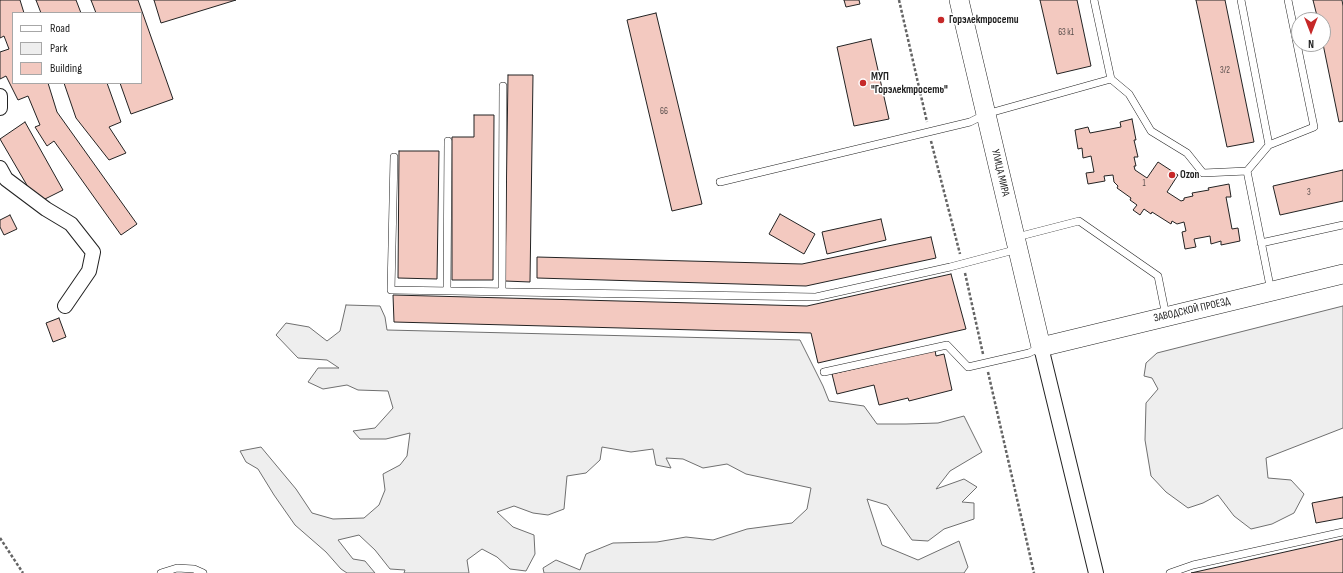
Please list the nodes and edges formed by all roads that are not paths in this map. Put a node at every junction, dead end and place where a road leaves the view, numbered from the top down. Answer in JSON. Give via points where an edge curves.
{"nodes":[{"id":1,"x":959,"y":0,"type":"edge"},
{"id":2,"x":1094,"y":0,"type":"edge"},
{"id":3,"x":1241,"y":0,"type":"edge"},
{"id":4,"x":1288,"y":0,"type":"edge"},
{"id":5,"x":1111,"y":79,"type":"junction"},
{"id":6,"x":503,"y":86,"type":"dead end"},
{"id":7,"x":0,"y":96,"type":"edge"},
{"id":8,"x":0,"y":108,"type":"edge"},
{"id":9,"x":986,"y":114,"type":"junction"},
{"id":10,"x":448,"y":141,"type":"dead end"},
{"id":11,"x":1269,"y":145,"type":"junction"},
{"id":12,"x":394,"y":157,"type":"dead end"},
{"id":13,"x":0,"y":168,"type":"edge"},
{"id":14,"x":1247,"y":171,"type":"junction"},
{"id":15,"x":720,"y":182,"type":"dead end"},
{"id":16,"x":1343,"y":225,"type":"edge"},
{"id":17,"x":1016,"y":243,"type":"junction"},
{"id":18,"x":1261,"y":243,"type":"junction"},
{"id":19,"x":1343,"y":274,"type":"edge"},
{"id":20,"x":447,"y":291,"type":"junction"},
{"id":21,"x":1271,"y":291,"type":"junction"},
{"id":22,"x":502,"y":292,"type":"junction"},
{"id":23,"x":65,"y":306,"type":"dead end"},
{"id":24,"x":1166,"y":316,"type":"junction"},
{"id":25,"x":1041,"y":347,"type":"junction"},
{"id":26,"x":824,"y":372,"type":"dead end"},
{"id":27,"x":1343,"y":532,"type":"edge"},
{"id":28,"x":161,"y":573,"type":"edge"},
{"id":29,"x":203,"y":573,"type":"edge"},
{"id":30,"x":1096,"y":573,"type":"edge"},
{"id":31,"x":1170,"y":573,"type":"edge"}],
"edges":[{"from":1,"to":9,"type":"main road","name":"УЛИЦА МИРА"},
{"from":2,"to":5,"type":"lane"},
{"from":3,"to":11,"type":"lane"},
{"from":4,"to":11,"type":"lane","via":[[1314,128]]},
{"from":5,"to":9,"type":"lane"},
{"from":5,"to":14,"type":"lane","via":[[1129,94],[1151,130],[1187,153],[1203,173]]},
{"from":6,"to":22,"type":"lane"},
{"from":7,"to":8,"type":"street"},
{"from":9,"to":15,"type":"lane","via":[[970,122]]},
{"from":9,"to":17,"type":"main road","name":"УЛИЦА МИРА"},
{"from":10,"to":20,"type":"lane"},
{"from":11,"to":14,"type":"lane"},
{"from":12,"to":20,"type":"lane","via":[[391,290]]},
{"from":13,"to":23,"type":"street","via":[[6,179],[71,224],[93,252],[89,271]]},
{"from":14,"to":18,"type":"lane"},
{"from":16,"to":18,"type":"lane"},
{"from":17,"to":22,"type":"lane","via":[[963,264],[816,297]]},
{"from":17,"to":24,"type":"lane","via":[[1079,221],[1158,276]]},
{"from":17,"to":25,"type":"main road","name":"УЛИЦА МИРА"},
{"from":18,"to":21,"type":"lane"},
{"from":19,"to":21,"type":"main road","name":"ЗАВОДСКОЙ ПРОЕЗД"},
{"from":20,"to":22,"type":"lane"},
{"from":21,"to":24,"type":"main road","name":"ЗАВОДСКОЙ ПРОЕЗД"},
{"from":24,"to":25,"type":"main road","name":"ЗАВОДСКОЙ ПРОЕЗД"},
{"from":25,"to":26,"type":"lane","via":[[1029,353],[968,367],[947,345]]},
{"from":25,"to":30,"type":"street"},
{"from":27,"to":31,"type":"lane","via":[[1193,565]]},
{"from":28,"to":29,"type":"lane","via":[[178,568],[194,569]]}]}
